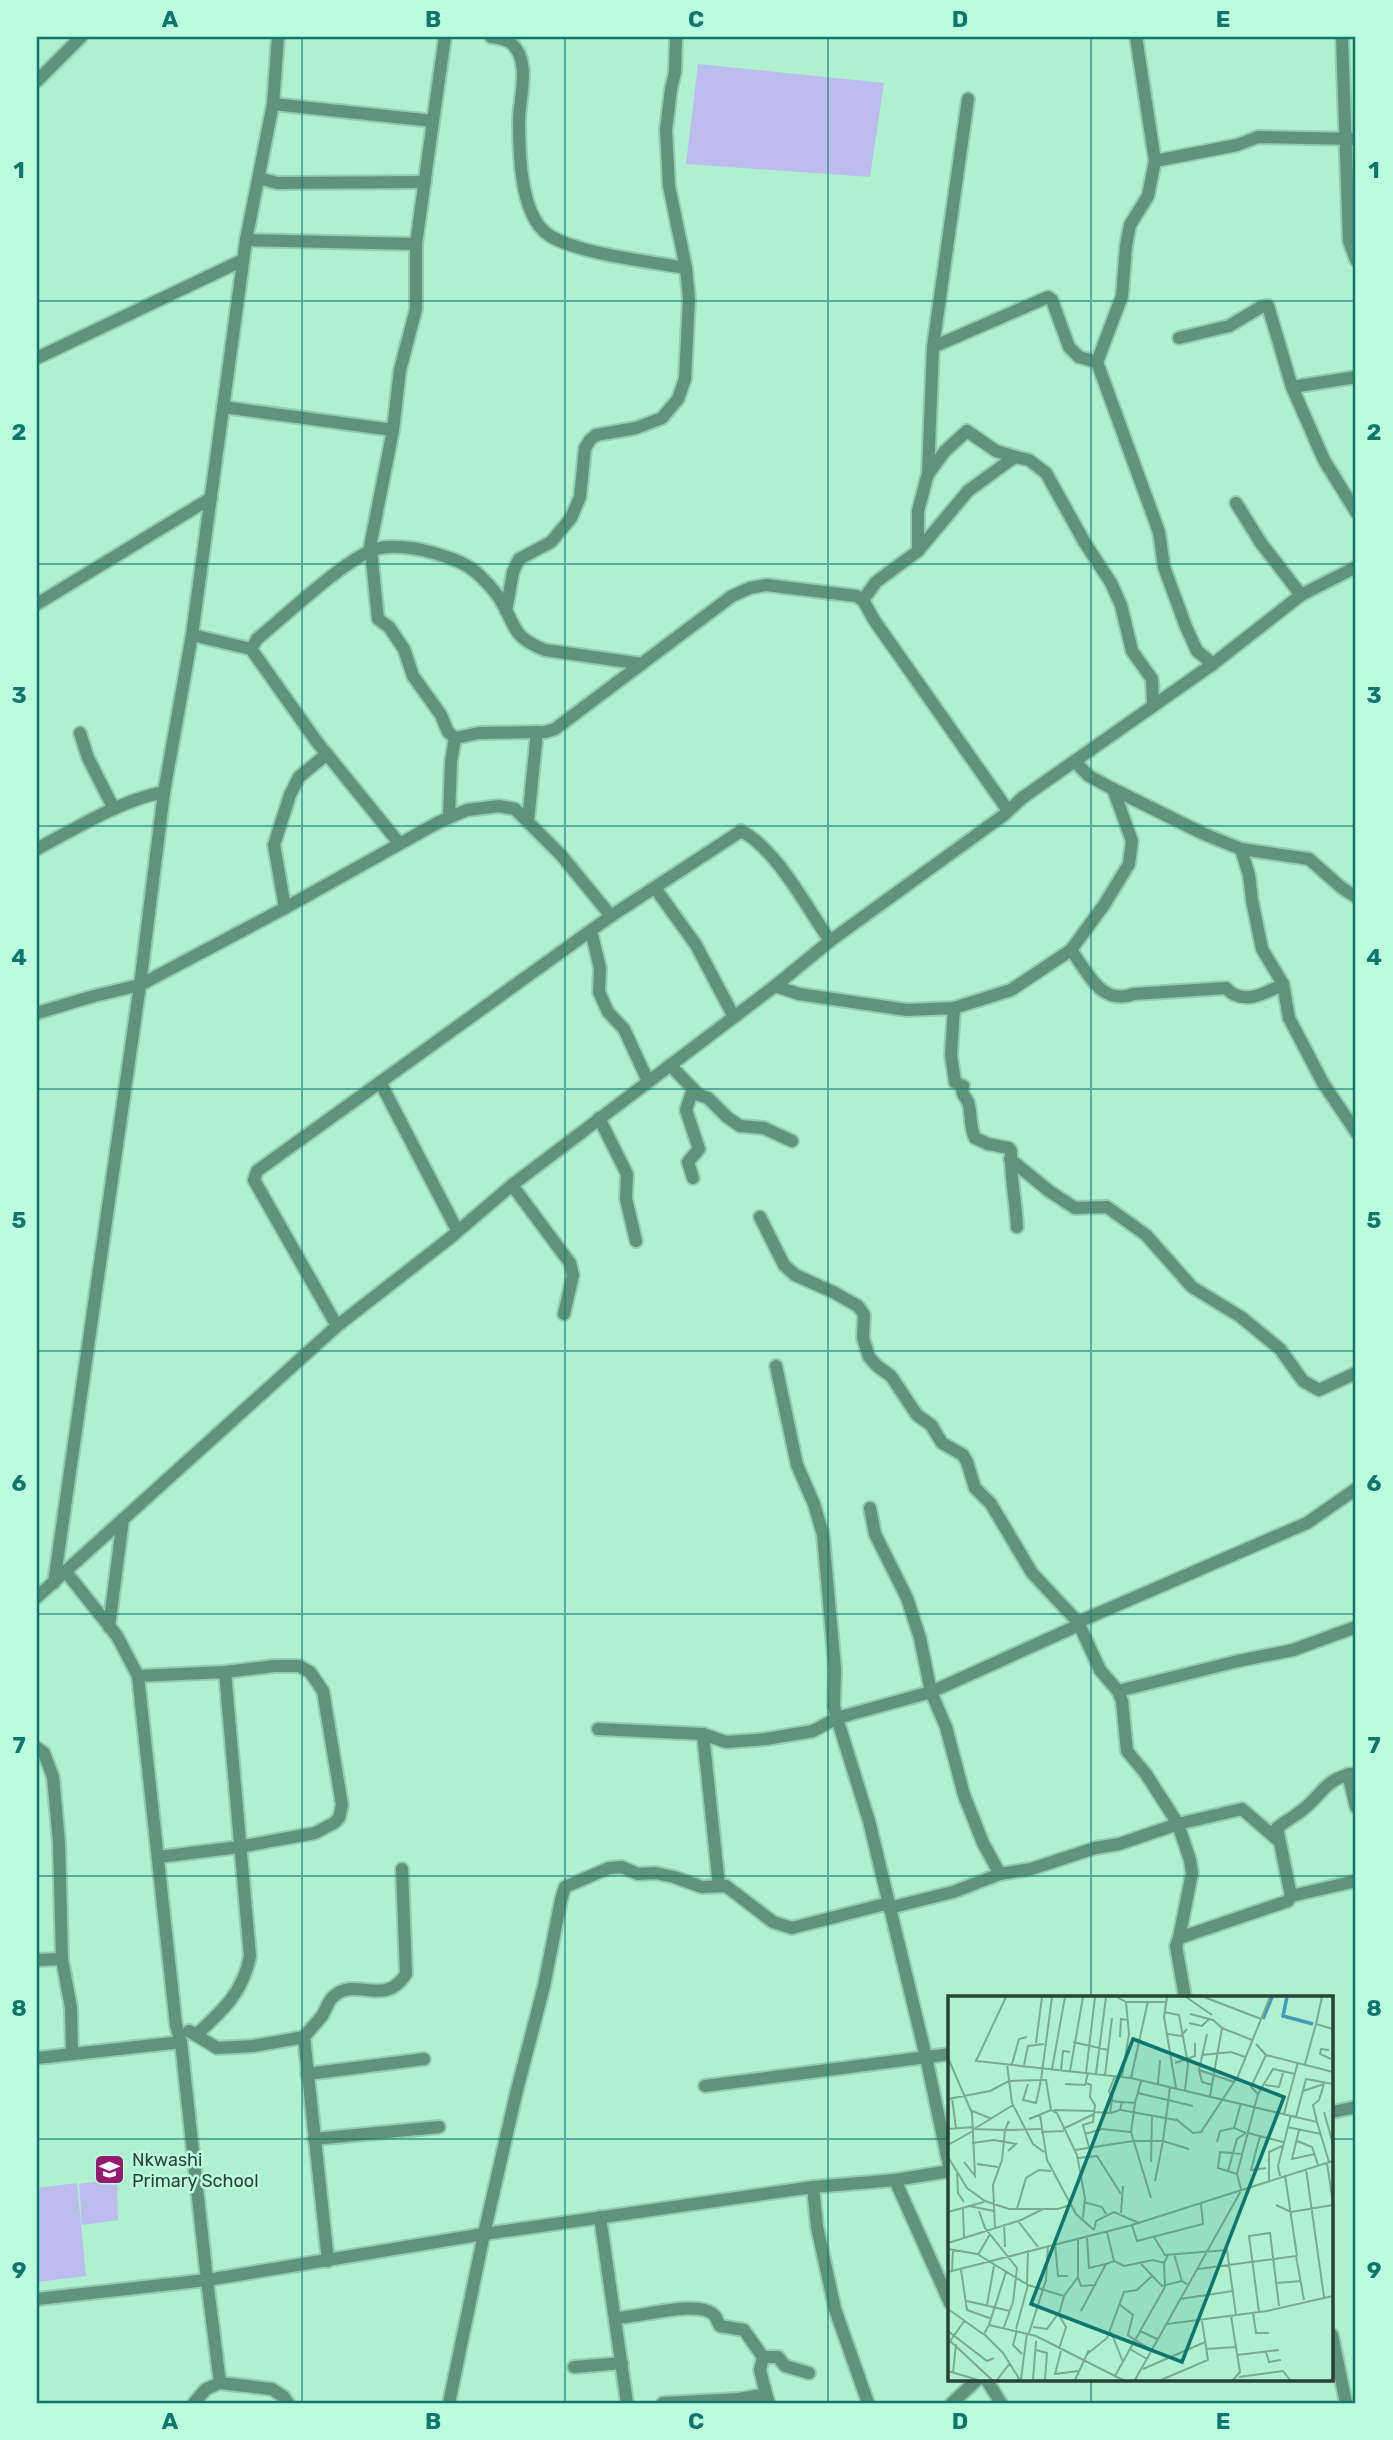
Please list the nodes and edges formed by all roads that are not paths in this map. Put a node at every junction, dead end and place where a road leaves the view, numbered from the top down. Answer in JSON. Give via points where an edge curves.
{"nodes":[{"id":1,"x":82,"y":37,"type":"edge"},
{"id":2,"x":278,"y":37,"type":"edge"},
{"id":3,"x":445,"y":37,"type":"edge"},
{"id":4,"x":491,"y":37,"type":"edge"},
{"id":5,"x":676,"y":37,"type":"edge"},
{"id":6,"x":1136,"y":37,"type":"edge"},
{"id":7,"x":1342,"y":37,"type":"edge"},
{"id":8,"x":37,"y":81,"type":"edge"},
{"id":9,"x":968,"y":99,"type":"dead end"},
{"id":10,"x":273,"y":104,"type":"junction"},
{"id":11,"x":433,"y":121,"type":"junction"},
{"id":12,"x":1351,"y":139,"type":"edge"},
{"id":13,"x":1156,"y":161,"type":"junction"},
{"id":14,"x":259,"y":178,"type":"junction"},
{"id":15,"x":425,"y":182,"type":"junction"},
{"id":16,"x":246,"y":240,"type":"junction"},
{"id":17,"x":416,"y":244,"type":"junction"},
{"id":18,"x":243,"y":260,"type":"junction"},
{"id":19,"x":1356,"y":260,"type":"edge"},
{"id":20,"x":686,"y":268,"type":"junction"},
{"id":21,"x":1180,"y":338,"type":"dead end"},
{"id":22,"x":933,"y":347,"type":"junction"},
{"id":23,"x":37,"y":358,"type":"edge"},
{"id":24,"x":1097,"y":362,"type":"junction"},
{"id":25,"x":1356,"y":377,"type":"edge"},
{"id":26,"x":1292,"y":387,"type":"junction"},
{"id":27,"x":223,"y":407,"type":"junction"},
{"id":28,"x":393,"y":430,"type":"junction"},
{"id":29,"x":1016,"y":457,"type":"junction"},
{"id":30,"x":928,"y":473,"type":"junction"},
{"id":31,"x":211,"y":498,"type":"junction"},
{"id":32,"x":1236,"y":503,"type":"dead end"},
{"id":33,"x":1356,"y":512,"type":"edge"},
{"id":34,"x":370,"y":551,"type":"junction"},
{"id":35,"x":918,"y":551,"type":"junction"},
{"id":36,"x":1356,"y":567,"type":"edge"},
{"id":37,"x":1301,"y":595,"type":"junction"},
{"id":38,"x":863,"y":600,"type":"junction"},
{"id":39,"x":37,"y":604,"type":"edge"},
{"id":40,"x":506,"y":611,"type":"junction"},
{"id":41,"x":192,"y":635,"type":"junction"},
{"id":42,"x":251,"y":649,"type":"junction"},
{"id":43,"x":642,"y":664,"type":"junction"},
{"id":44,"x":1213,"y":664,"type":"junction"},
{"id":45,"x":1153,"y":704,"type":"junction"},
{"id":46,"x":537,"y":732,"type":"junction"},
{"id":47,"x":80,"y":733,"type":"dead end"},
{"id":48,"x":455,"y":738,"type":"junction"},
{"id":49,"x":327,"y":754,"type":"junction"},
{"id":50,"x":1075,"y":762,"type":"junction"},
{"id":51,"x":1113,"y":789,"type":"junction"},
{"id":52,"x":164,"y":792,"type":"junction"},
{"id":53,"x":114,"y":809,"type":"junction"},
{"id":54,"x":1007,"y":809,"type":"junction"},
{"id":55,"x":449,"y":817,"type":"junction"},
{"id":56,"x":527,"y":821,"type":"junction"},
{"id":57,"x":399,"y":844,"type":"junction"},
{"id":58,"x":37,"y":849,"type":"edge"},
{"id":59,"x":1241,"y":849,"type":"junction"},
{"id":60,"x":655,"y":888,"type":"junction"},
{"id":61,"x":1356,"y":897,"type":"edge"},
{"id":62,"x":285,"y":908,"type":"junction"},
{"id":63,"x":611,"y":916,"type":"junction"},
{"id":64,"x":590,"y":931,"type":"junction"},
{"id":65,"x":830,"y":941,"type":"junction"},
{"id":66,"x":1071,"y":950,"type":"junction"},
{"id":67,"x":1283,"y":984,"type":"junction"},
{"id":68,"x":140,"y":985,"type":"junction"},
{"id":69,"x":775,"y":986,"type":"junction"},
{"id":70,"x":954,"y":1008,"type":"junction"},
{"id":71,"x":37,"y":1013,"type":"edge"},
{"id":72,"x":734,"y":1017,"type":"junction"},
{"id":73,"x":670,"y":1065,"type":"junction"},
{"id":74,"x":648,"y":1081,"type":"junction"},
{"id":75,"x":380,"y":1082,"type":"junction"},
{"id":76,"x":693,"y":1089,"type":"junction"},
{"id":77,"x":599,"y":1118,"type":"junction"},
{"id":78,"x":1356,"y":1132,"type":"edge"},
{"id":79,"x":792,"y":1141,"type":"dead end"},
{"id":80,"x":1010,"y":1159,"type":"junction"},
{"id":81,"x":693,"y":1178,"type":"dead end"},
{"id":82,"x":512,"y":1185,"type":"junction"},
{"id":83,"x":760,"y":1217,"type":"dead end"},
{"id":84,"x":1017,"y":1227,"type":"dead end"},
{"id":85,"x":457,"y":1230,"type":"junction"},
{"id":86,"x":636,"y":1241,"type":"dead end"},
{"id":87,"x":564,"y":1314,"type":"dead end"},
{"id":88,"x":337,"y":1326,"type":"junction"},
{"id":89,"x":776,"y":1366,"type":"dead end"},
{"id":90,"x":1356,"y":1373,"type":"edge"},
{"id":91,"x":1356,"y":1489,"type":"edge"},
{"id":92,"x":870,"y":1508,"type":"dead end"},
{"id":93,"x":122,"y":1519,"type":"junction"},
{"id":94,"x":66,"y":1572,"type":"junction"},
{"id":95,"x":54,"y":1583,"type":"junction"},
{"id":96,"x":37,"y":1597,"type":"edge"},
{"id":97,"x":1079,"y":1623,"type":"junction"},
{"id":98,"x":109,"y":1627,"type":"junction"},
{"id":99,"x":1356,"y":1627,"type":"edge"},
{"id":100,"x":225,"y":1672,"type":"junction"},
{"id":101,"x":138,"y":1676,"type":"junction"},
{"id":102,"x":1118,"y":1691,"type":"junction"},
{"id":103,"x":931,"y":1692,"type":"junction"},
{"id":104,"x":837,"y":1718,"type":"junction"},
{"id":105,"x":598,"y":1729,"type":"dead end"},
{"id":106,"x":703,"y":1734,"type":"junction"},
{"id":107,"x":37,"y":1748,"type":"edge"},
{"id":108,"x":1352,"y":1773,"type":"edge"},
{"id":109,"x":1356,"y":1807,"type":"edge"},
{"id":110,"x":1178,"y":1824,"type":"junction"},
{"id":111,"x":1279,"y":1840,"type":"junction"},
{"id":112,"x":239,"y":1847,"type":"junction"},
{"id":113,"x":158,"y":1857,"type":"junction"},
{"id":114,"x":402,"y":1869,"type":"dead end"},
{"id":115,"x":1000,"y":1874,"type":"junction"},
{"id":116,"x":1356,"y":1881,"type":"edge"},
{"id":117,"x":719,"y":1886,"type":"junction"},
{"id":118,"x":1291,"y":1896,"type":"junction"},
{"id":119,"x":889,"y":1905,"type":"junction"},
{"id":120,"x":1179,"y":1938,"type":"junction"},
{"id":121,"x":62,"y":1959,"type":"junction"},
{"id":122,"x":37,"y":1960,"type":"edge"},
{"id":123,"x":1185,"y":1996,"type":"edge"},
{"id":124,"x":176,"y":2025,"type":"junction"},
{"id":125,"x":196,"y":2035,"type":"junction"},
{"id":126,"x":304,"y":2037,"type":"junction"},
{"id":127,"x":181,"y":2042,"type":"junction"},
{"id":128,"x":72,"y":2054,"type":"junction"},
{"id":129,"x":948,"y":2054,"type":"edge"},
{"id":130,"x":926,"y":2057,"type":"junction"},
{"id":131,"x":37,"y":2058,"type":"edge"},
{"id":132,"x":424,"y":2059,"type":"dead end"},
{"id":133,"x":307,"y":2074,"type":"junction"},
{"id":134,"x":705,"y":2086,"type":"dead end"},
{"id":135,"x":1356,"y":2106,"type":"edge"},
{"id":136,"x":1334,"y":2112,"type":"edge"},
{"id":137,"x":439,"y":2127,"type":"dead end"},
{"id":138,"x":314,"y":2139,"type":"junction"},
{"id":139,"x":948,"y":2162,"type":"edge"},
{"id":140,"x":948,"y":2171,"type":"edge"},
{"id":141,"x":895,"y":2179,"type":"junction"},
{"id":142,"x":813,"y":2187,"type":"junction"},
{"id":143,"x":600,"y":2217,"type":"junction"},
{"id":144,"x":484,"y":2234,"type":"junction"},
{"id":145,"x":328,"y":2261,"type":"junction"},
{"id":146,"x":206,"y":2280,"type":"junction"},
{"id":147,"x":948,"y":2298,"type":"edge"},
{"id":148,"x":37,"y":2299,"type":"edge"},
{"id":149,"x":615,"y":2318,"type":"junction"},
{"id":150,"x":1334,"y":2345,"type":"edge"},
{"id":151,"x":763,"y":2357,"type":"junction"},
{"id":152,"x":622,"y":2363,"type":"junction"},
{"id":153,"x":573,"y":2367,"type":"dead end"},
{"id":154,"x":809,"y":2373,"type":"dead end"},
{"id":155,"x":977,"y":2380,"type":"edge"},
{"id":156,"x":987,"y":2380,"type":"edge"},
{"id":157,"x":220,"y":2383,"type":"junction"},
{"id":158,"x":768,"y":2399,"type":"edge"},
{"id":159,"x":194,"y":2403,"type":"edge"},
{"id":160,"x":288,"y":2403,"type":"edge"},
{"id":161,"x":449,"y":2403,"type":"edge"},
{"id":162,"x":627,"y":2403,"type":"edge"},
{"id":163,"x":666,"y":2403,"type":"edge"},
{"id":164,"x":868,"y":2403,"type":"edge"},
{"id":165,"x":952,"y":2403,"type":"edge"},
{"id":166,"x":1001,"y":2403,"type":"edge"},
{"id":167,"x":1346,"y":2403,"type":"edge"}],
"edges":[{"from":1,"to":8,"type":"street"},
{"from":2,"to":10,"type":"street"},
{"from":3,"to":11,"type":"street"},
{"from":4,"to":20,"type":"street","via":[[511,44],[521,63],[524,188],[544,232],[575,247]]},
{"from":5,"to":20,"type":"street","via":[[666,131],[669,186]]},
{"from":6,"to":13,"type":"street"},
{"from":7,"to":12,"type":"street"},
{"from":9,"to":22,"type":"street"},
{"from":10,"to":11,"type":"street"},
{"from":10,"to":14,"type":"street"},
{"from":11,"to":15,"type":"street"},
{"from":12,"to":13,"type":"street","via":[[1258,137]]},
{"from":12,"to":19,"type":"street","via":[[1349,241]]},
{"from":13,"to":24,"type":"street","via":[[1148,196],[1130,225],[1122,296]]},
{"from":14,"to":15,"type":"street","via":[[276,183]]},
{"from":14,"to":16,"type":"street"},
{"from":15,"to":17,"type":"street"},
{"from":16,"to":17,"type":"street"},
{"from":16,"to":18,"type":"street"},
{"from":17,"to":28,"type":"street","via":[[416,309],[400,370]]},
{"from":18,"to":23,"type":"street"},
{"from":18,"to":27,"type":"street"},
{"from":20,"to":40,"type":"street","via":[[685,379],[678,399],[662,418],[590,440],[585,448],[580,497],[571,517],[551,542],[519,559]]},
{"from":21,"to":26,"type":"street","via":[[1229,326],[1268,306]]},
{"from":22,"to":24,"type":"street","via":[[1048,297],[1069,347],[1079,357]]},
{"from":22,"to":30,"type":"street"},
{"from":24,"to":44,"type":"street","via":[[1159,532],[1164,568],[1186,627],[1197,651]]},
{"from":25,"to":26,"type":"street"},
{"from":26,"to":33,"type":"street","via":[[1324,460]]},
{"from":27,"to":28,"type":"street"},
{"from":27,"to":31,"type":"street"},
{"from":28,"to":34,"type":"street"},
{"from":29,"to":30,"type":"street","via":[[996,451],[967,431]]},
{"from":29,"to":35,"type":"street","via":[[968,491]]},
{"from":29,"to":45,"type":"street","via":[[1046,472],[1111,583],[1132,651],[1152,679]]},
{"from":30,"to":35,"type":"street","via":[[918,511]]},
{"from":31,"to":39,"type":"street"},
{"from":31,"to":41,"type":"street"},
{"from":32,"to":37,"type":"street"},
{"from":34,"to":40,"type":"street","via":[[418,549],[465,563]]},
{"from":34,"to":42,"type":"street","via":[[348,564],[257,639]]},
{"from":34,"to":48,"type":"street","via":[[379,619],[404,649],[413,676]]},
{"from":35,"to":38,"type":"street","via":[[876,582]]},
{"from":36,"to":37,"type":"street"},
{"from":37,"to":44,"type":"street"},
{"from":38,"to":43,"type":"street","via":[[766,586],[750,589],[732,596]]},
{"from":38,"to":54,"type":"street"},
{"from":40,"to":43,"type":"street","via":[[517,633],[545,650]]},
{"from":41,"to":42,"type":"street"},
{"from":41,"to":52,"type":"street"},
{"from":42,"to":49,"type":"street"},
{"from":43,"to":46,"type":"street","via":[[555,729]]},
{"from":44,"to":45,"type":"street"},
{"from":45,"to":50,"type":"street"},
{"from":46,"to":48,"type":"street"},
{"from":46,"to":56,"type":"street"},
{"from":47,"to":53,"type":"street"},
{"from":48,"to":55,"type":"street"},
{"from":49,"to":57,"type":"street"},
{"from":49,"to":62,"type":"street","via":[[299,777],[274,845]]},
{"from":50,"to":51,"type":"street"},
{"from":50,"to":54,"type":"street"},
{"from":51,"to":59,"type":"street"},
{"from":51,"to":66,"type":"street","via":[[1132,841],[1129,864]]},
{"from":52,"to":53,"type":"street"},
{"from":52,"to":68,"type":"street"},
{"from":53,"to":58,"type":"street"},
{"from":54,"to":65,"type":"street"},
{"from":55,"to":56,"type":"street","via":[[499,806],[515,809]]},
{"from":55,"to":57,"type":"street"},
{"from":56,"to":63,"type":"street"},
{"from":57,"to":62,"type":"street"},
{"from":59,"to":61,"type":"street","via":[[1309,859]]},
{"from":59,"to":67,"type":"street","via":[[1262,949]]},
{"from":60,"to":63,"type":"street"},
{"from":60,"to":65,"type":"street","via":[[741,831],[754,837],[772,857]]},
{"from":60,"to":72,"type":"street","via":[[696,945]]},
{"from":62,"to":68,"type":"street"},
{"from":63,"to":64,"type":"street"},
{"from":64,"to":74,"type":"street","via":[[600,968],[599,992],[608,1012],[624,1029]]},
{"from":64,"to":75,"type":"street"},
{"from":65,"to":69,"type":"street"},
{"from":66,"to":67,"type":"street","via":[[1105,995],[1122,999],[1134,994],[1226,988],[1242,998],[1264,995]]},
{"from":66,"to":70,"type":"street","via":[[1011,990]]},
{"from":67,"to":78,"type":"street","via":[[1289,1018],[1323,1083]]},
{"from":68,"to":71,"type":"street"},
{"from":68,"to":95,"type":"street"},
{"from":69,"to":70,"type":"street","via":[[799,994],[907,1010]]},
{"from":69,"to":72,"type":"street"},
{"from":70,"to":80,"type":"street","via":[[951,1055],[955,1082],[963,1086],[969,1105],[972,1133],[988,1144],[1009,1148]]},
{"from":72,"to":73,"type":"street"},
{"from":73,"to":74,"type":"street"},
{"from":73,"to":76,"type":"street"},
{"from":74,"to":77,"type":"street"},
{"from":75,"to":85,"type":"street"},
{"from":75,"to":88,"type":"street","via":[[254,1175]]},
{"from":76,"to":79,"type":"street","via":[[740,1126],[764,1128]]},
{"from":76,"to":81,"type":"street","via":[[686,1110],[699,1149],[688,1162]]},
{"from":77,"to":82,"type":"street"},
{"from":77,"to":86,"type":"street","via":[[627,1174],[625,1199]]},
{"from":80,"to":84,"type":"street"},
{"from":80,"to":90,"type":"street","via":[[1075,1208],[1107,1207],[1146,1235],[1192,1287],[1241,1317],[1280,1349],[1303,1381],[1318,1390]]},
{"from":82,"to":85,"type":"street"},
{"from":82,"to":87,"type":"street","via":[[570,1262],[573,1275]]},
{"from":83,"to":97,"type":"street","via":[[784,1265],[795,1276],[858,1306],[864,1315],[863,1338],[870,1357],[891,1376],[942,1443],[963,1455],[975,1488],[992,1504],[1032,1573]]},
{"from":85,"to":88,"type":"street"},
{"from":88,"to":93,"type":"street"},
{"from":89,"to":104,"type":"street","via":[[797,1465],[823,1535]]},
{"from":91,"to":97,"type":"street","via":[[1307,1523]]},
{"from":92,"to":103,"type":"street","via":[[875,1534],[907,1598]]},
{"from":93,"to":94,"type":"street"},
{"from":93,"to":98,"type":"street"},
{"from":94,"to":95,"type":"street"},
{"from":94,"to":98,"type":"street"},
{"from":95,"to":96,"type":"street"},
{"from":97,"to":102,"type":"street","via":[[1100,1670]]},
{"from":97,"to":103,"type":"street"},
{"from":98,"to":101,"type":"street"},
{"from":99,"to":102,"type":"street","via":[[1293,1650]]},
{"from":100,"to":101,"type":"street"},
{"from":100,"to":112,"type":"street"},
{"from":100,"to":112,"type":"street","via":[[299,1666],[310,1672],[323,1691],[342,1805],[339,1818],[329,1828]]},
{"from":101,"to":113,"type":"street"},
{"from":102,"to":110,"type":"street","via":[[1127,1751]]},
{"from":103,"to":104,"type":"street"},
{"from":103,"to":115,"type":"street","via":[[982,1843]]},
{"from":104,"to":106,"type":"street","via":[[813,1731],[766,1739],[726,1742]]},
{"from":104,"to":119,"type":"street"},
{"from":105,"to":106,"type":"street"},
{"from":106,"to":117,"type":"street"},
{"from":107,"to":121,"type":"street","via":[[44,1753],[53,1777]]},
{"from":108,"to":109,"type":"street"},
{"from":108,"to":111,"type":"street","via":[[1337,1777],[1303,1811],[1280,1825]]},
{"from":110,"to":111,"type":"street","via":[[1242,1809]]},
{"from":110,"to":115,"type":"street","via":[[1031,1869]]},
{"from":110,"to":120,"type":"street","via":[[1192,1873]]},
{"from":111,"to":118,"type":"street"},
{"from":112,"to":113,"type":"street"},
{"from":112,"to":125,"type":"street","via":[[250,1956],[247,1975]]},
{"from":113,"to":124,"type":"street"},
{"from":114,"to":126,"type":"street","via":[[406,1973],[400,1984],[390,1991],[346,1990],[333,1996]]},
{"from":115,"to":119,"type":"street","via":[[953,1892]]},
{"from":116,"to":118,"type":"street"},
{"from":117,"to":119,"type":"street","via":[[731,1888],[766,1917],[792,1928]]},
{"from":117,"to":144,"type":"street","via":[[702,1887],[674,1877],[609,1867],[565,1887]]},
{"from":118,"to":120,"type":"street","via":[[1282,1904]]},
{"from":119,"to":130,"type":"street"},
{"from":120,"to":123,"type":"street","via":[[1176,1946]]},
{"from":121,"to":122,"type":"street"},
{"from":121,"to":128,"type":"street","via":[[71,2008]]},
{"from":124,"to":125,"type":"street"},
{"from":124,"to":127,"type":"street"},
{"from":125,"to":126,"type":"street","via":[[217,2048]]},
{"from":126,"to":133,"type":"street"},
{"from":127,"to":128,"type":"street"},
{"from":127,"to":146,"type":"street"},
{"from":128,"to":131,"type":"street"},
{"from":129,"to":130,"type":"street"},
{"from":130,"to":134,"type":"street"},
{"from":130,"to":139,"type":"street"},
{"from":132,"to":133,"type":"street"},
{"from":133,"to":138,"type":"street"},
{"from":135,"to":136,"type":"street"},
{"from":137,"to":138,"type":"street"},
{"from":138,"to":145,"type":"street"},
{"from":140,"to":141,"type":"street"},
{"from":141,"to":142,"type":"street"},
{"from":141,"to":147,"type":"street"},
{"from":142,"to":143,"type":"street"},
{"from":142,"to":164,"type":"street","via":[[835,2309]]},
{"from":143,"to":144,"type":"street"},
{"from":143,"to":149,"type":"street"},
{"from":144,"to":145,"type":"street"},
{"from":144,"to":161,"type":"street"},
{"from":145,"to":146,"type":"street"},
{"from":146,"to":148,"type":"street"},
{"from":146,"to":157,"type":"street"},
{"from":149,"to":151,"type":"street","via":[[705,2309],[716,2316],[720,2326],[744,2329]]},
{"from":149,"to":152,"type":"street"},
{"from":150,"to":167,"type":"street"},
{"from":151,"to":154,"type":"street","via":[[778,2357],[785,2366]]},
{"from":151,"to":158,"type":"street","via":[[760,2370]]},
{"from":152,"to":153,"type":"street"},
{"from":152,"to":162,"type":"street"},
{"from":155,"to":165,"type":"street"},
{"from":156,"to":166,"type":"street"},
{"from":157,"to":159,"type":"street","via":[[206,2389]]},
{"from":157,"to":160,"type":"street","via":[[272,2389]]},
{"from":158,"to":163,"type":"street"}]}
